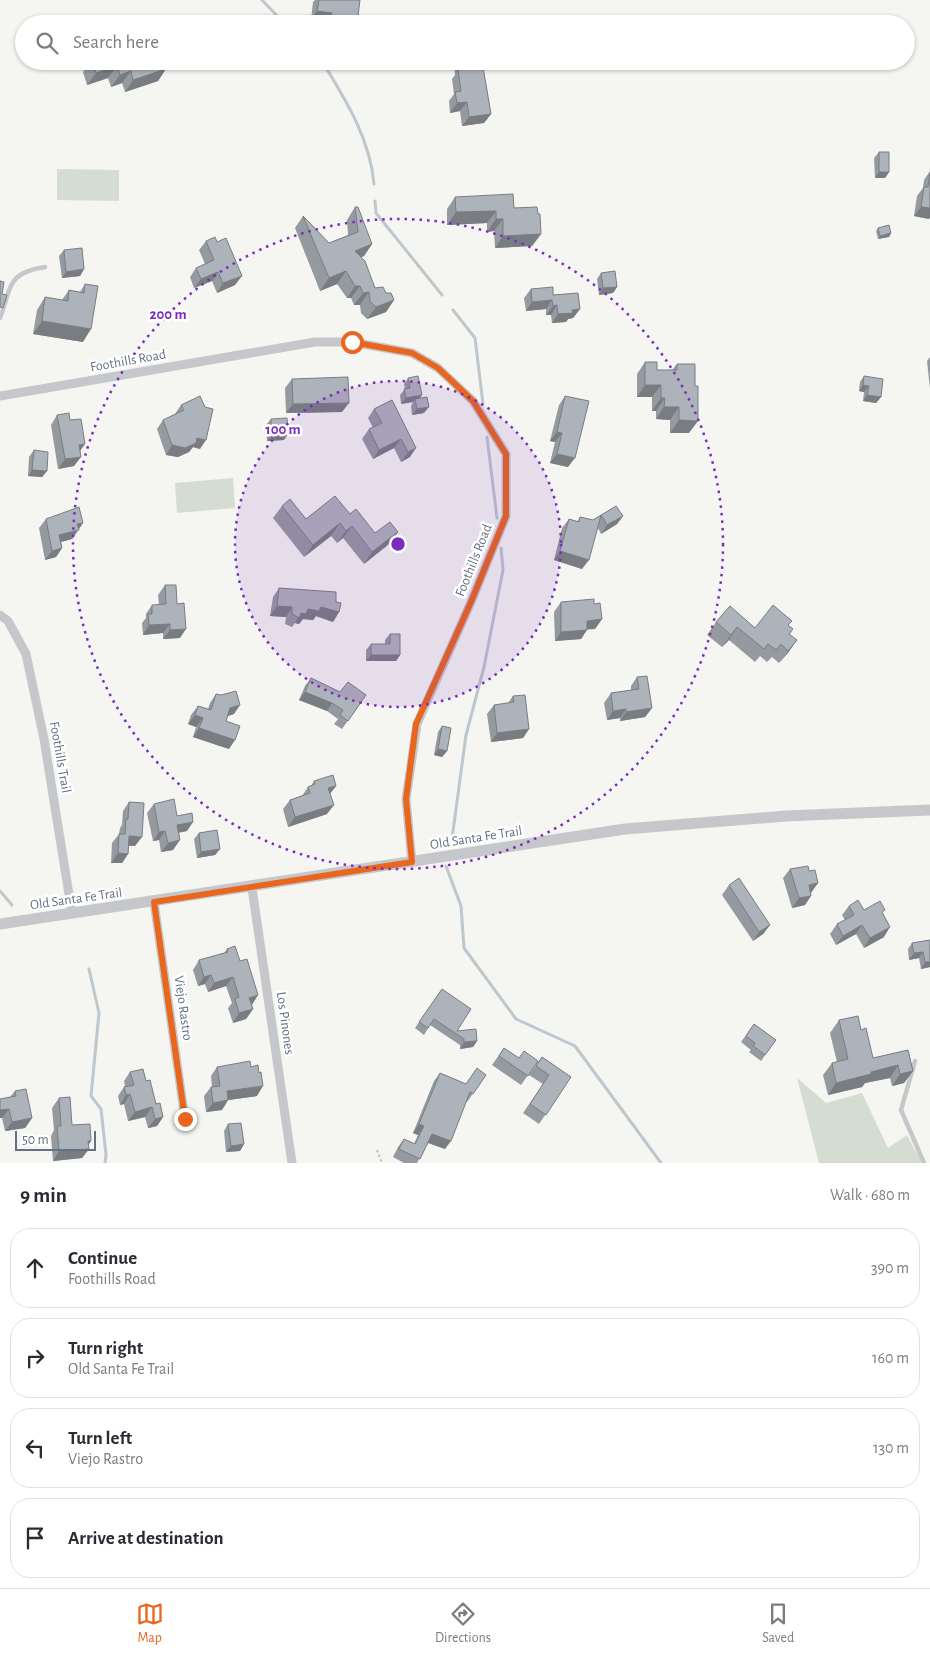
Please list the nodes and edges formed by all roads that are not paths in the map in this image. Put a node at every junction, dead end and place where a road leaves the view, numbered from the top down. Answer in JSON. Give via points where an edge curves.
{"nodes":[{"id":1,"x":45,"y":267,"type":"dead end"},
{"id":2,"x":0,"y":318,"type":"edge"},
{"id":3,"x":0,"y":396,"type":"edge"},
{"id":4,"x":0,"y":615,"type":"edge"},
{"id":5,"x":930,"y":810,"type":"edge"},
{"id":6,"x":412,"y":862,"type":"junction"},
{"id":7,"x":252,"y":888,"type":"junction"},
{"id":8,"x":154,"y":902,"type":"junction"},
{"id":9,"x":72,"y":913,"type":"junction"},
{"id":10,"x":0,"y":924,"type":"edge"},
{"id":11,"x":916,"y":1062,"type":"dead end"},
{"id":12,"x":185,"y":1119,"type":"dead end"},
{"id":13,"x":292,"y":1163,"type":"edge"},
{"id":14,"x":924,"y":1163,"type":"edge"}],
"edges":[{"from":1,"to":2,"type":"lane","via":[[26,270],[16,276]]},
{"from":3,"to":6,"type":"street","name":"Foothills Road","via":[[315,342],[352,342],[412,353],[438,368],[473,401],[506,454],[506,516],[416,724],[406,799]]},
{"from":4,"to":9,"type":"street","name":"Foothills Trail","via":[[8,621],[26,654],[44,738]]},
{"from":5,"to":6,"type":"street","name":"Old Santa Fe Trail","via":[[662,825]]},
{"from":6,"to":7,"type":"street","name":"Old Santa Fe Trail"},
{"from":7,"to":8,"type":"street","name":"Old Santa Fe Trail"},
{"from":7,"to":13,"type":"street","name":"Los Pinones"},
{"from":8,"to":9,"type":"street","name":"Old Santa Fe Trail"},
{"from":8,"to":12,"type":"street","name":"Viejo Rastro"},
{"from":9,"to":10,"type":"street","name":"Old Santa Fe Trail"},
{"from":11,"to":14,"type":"lane","via":[[901,1110]]}]}
